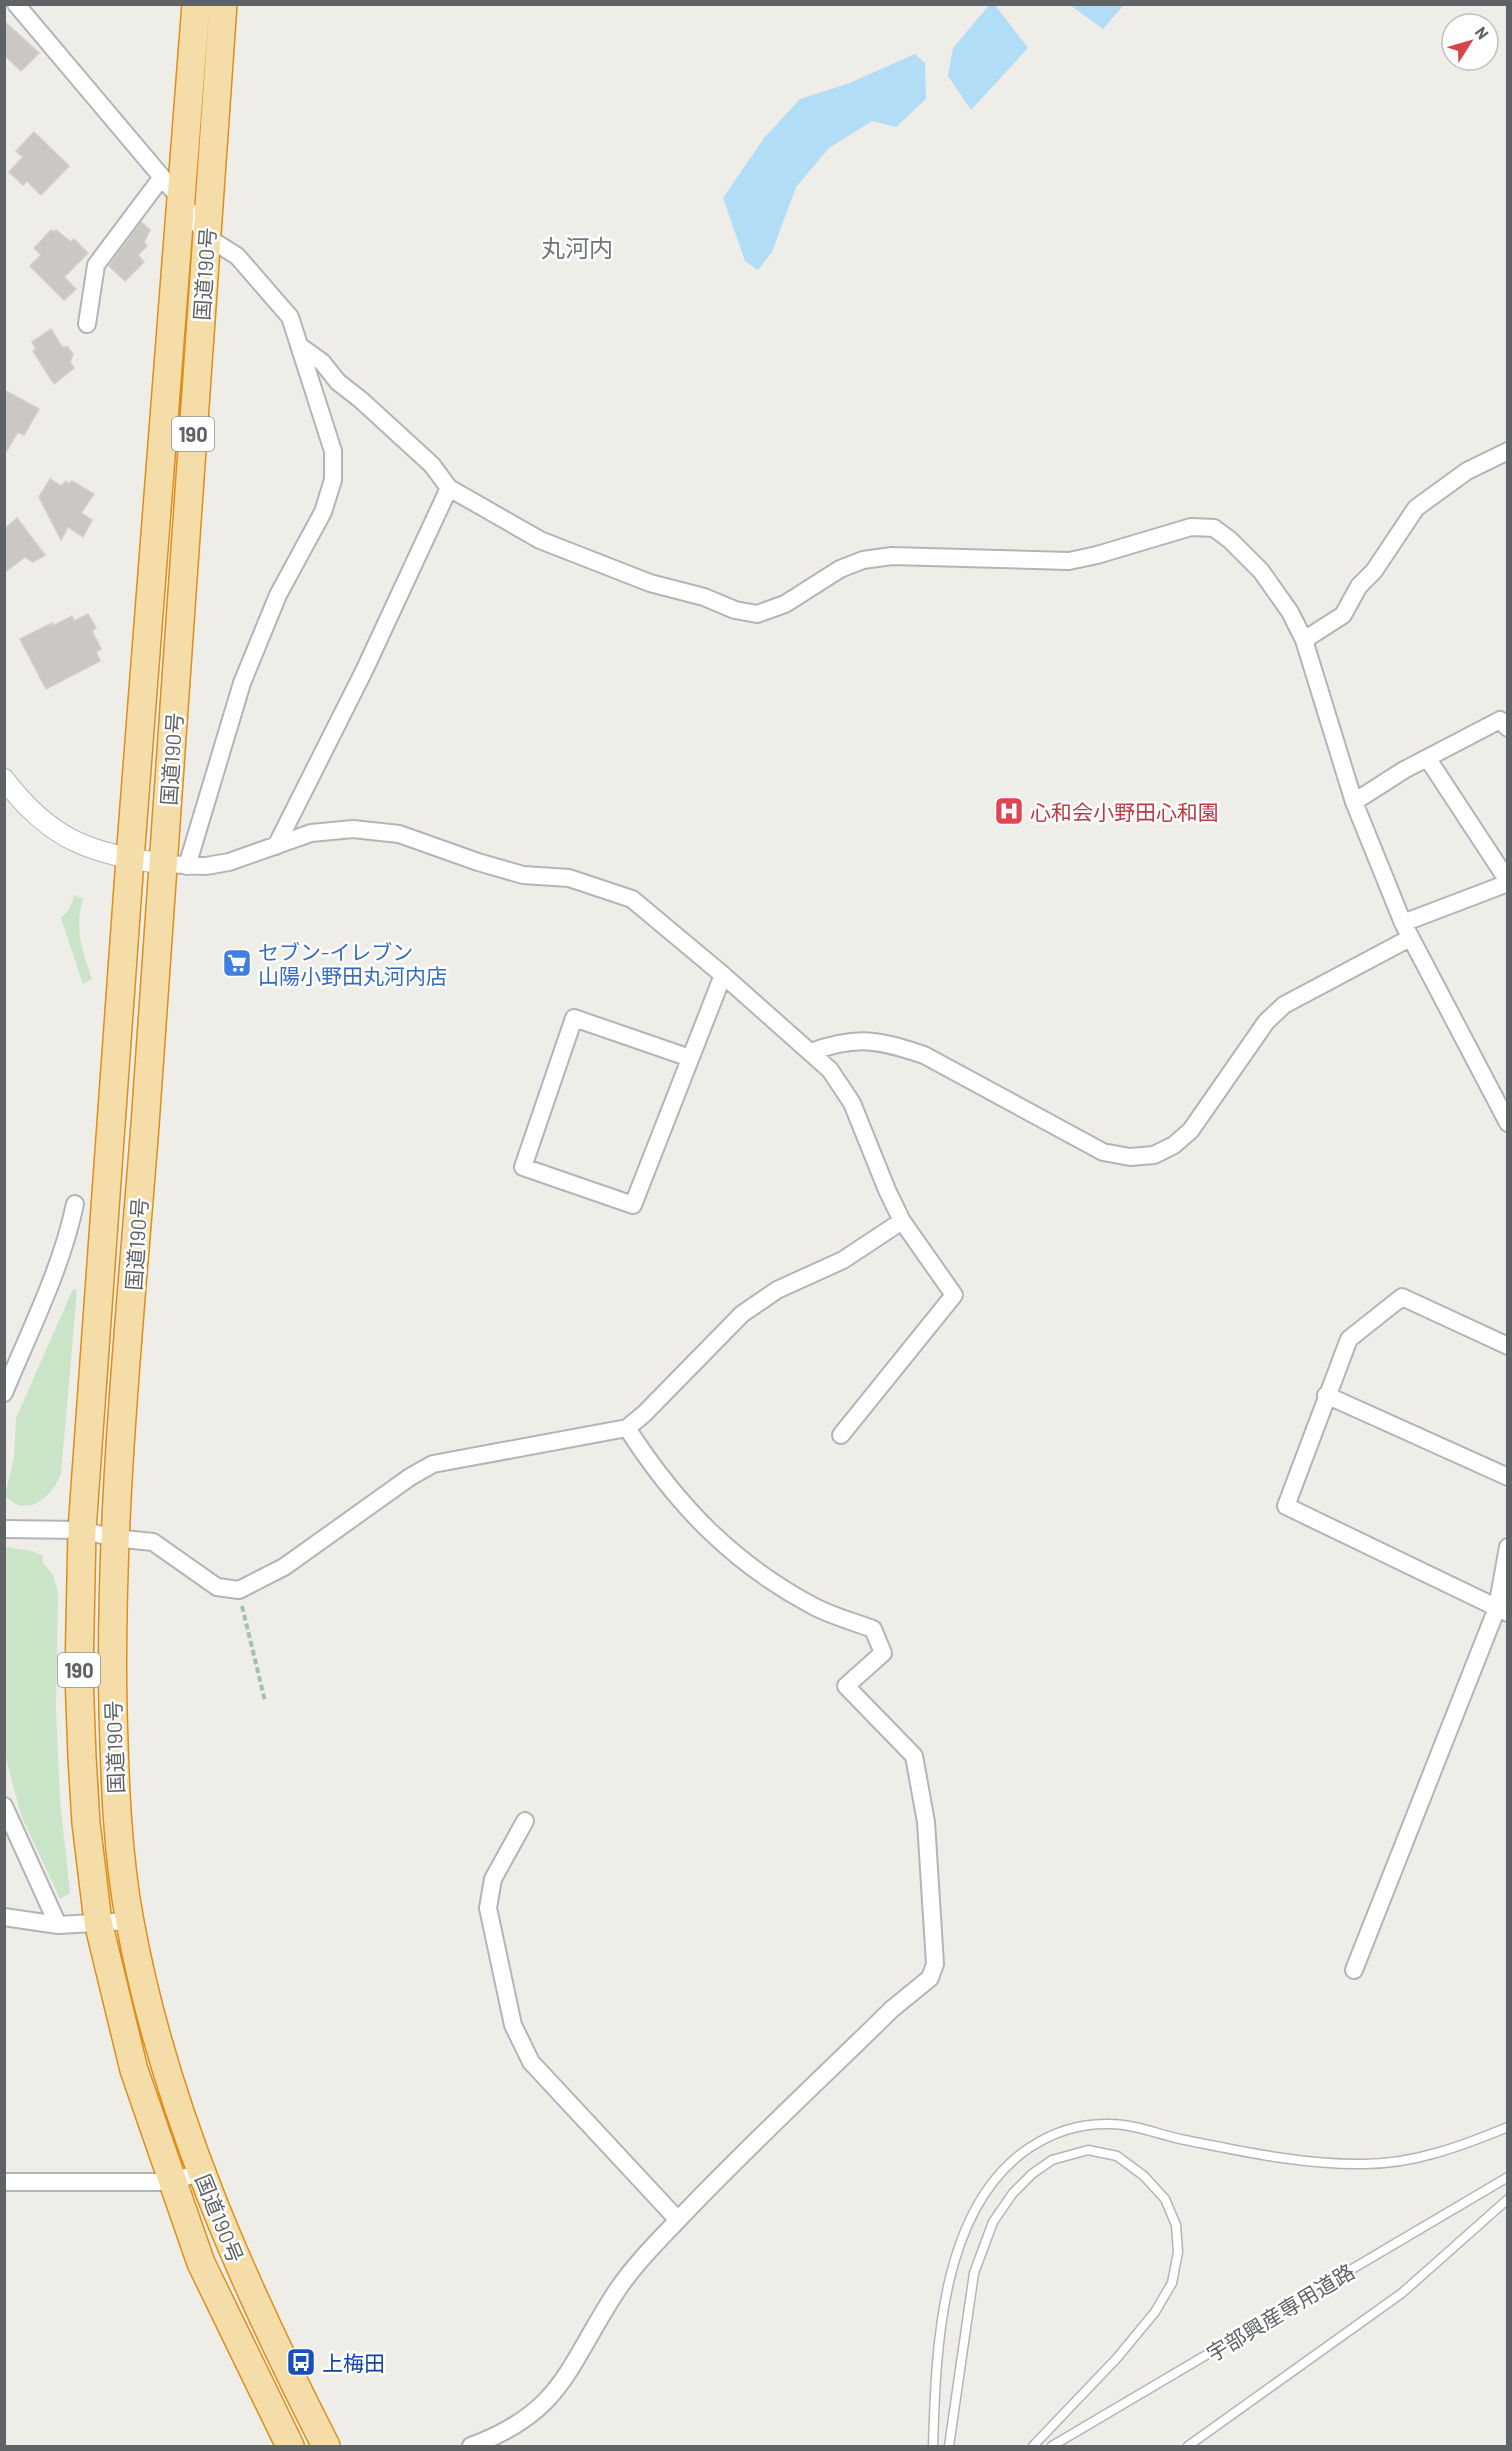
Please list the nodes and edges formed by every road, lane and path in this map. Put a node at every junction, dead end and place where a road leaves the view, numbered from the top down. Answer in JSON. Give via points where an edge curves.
{"nodes":[{"id":1,"x":16,"y":4,"type":"edge"},
{"id":2,"x":196,"y":4,"type":"edge"},
{"id":3,"x":223,"y":4,"type":"edge"},
{"id":4,"x":162,"y":177,"type":"junction"},
{"id":5,"x":182,"y":201,"type":"junction"},
{"id":6,"x":207,"y":237,"type":"junction"},
{"id":7,"x":87,"y":324,"type":"dead end"},
{"id":8,"x":301,"y":347,"type":"junction"},
{"id":9,"x":1508,"y":450,"type":"edge"},
{"id":10,"x":449,"y":488,"type":"junction"},
{"id":11,"x":1304,"y":640,"type":"junction"},
{"id":12,"x":1508,"y":728,"type":"edge"},
{"id":13,"x":1428,"y":759,"type":"junction"},
{"id":14,"x":4,"y":779,"type":"edge"},
{"id":15,"x":1354,"y":802,"type":"junction"},
{"id":16,"x":276,"y":846,"type":"junction"},
{"id":17,"x":130,"y":859,"type":"junction"},
{"id":18,"x":176,"y":865,"type":"junction"},
{"id":19,"x":1508,"y":882,"type":"edge"},
{"id":20,"x":1406,"y":931,"type":"junction"},
{"id":21,"x":723,"y":975,"type":"junction"},
{"id":22,"x":812,"y":1052,"type":"junction"},
{"id":23,"x":690,"y":1058,"type":"junction"},
{"id":24,"x":1505,"y":1112,"type":"edge"},
{"id":25,"x":75,"y":1204,"type":"dead end"},
{"id":26,"x":902,"y":1221,"type":"junction"},
{"id":27,"x":1508,"y":1346,"type":"edge"},
{"id":28,"x":4,"y":1393,"type":"edge"},
{"id":29,"x":1326,"y":1395,"type":"junction"},
{"id":30,"x":627,"y":1428,"type":"junction"},
{"id":31,"x":841,"y":1435,"type":"dead end"},
{"id":32,"x":1508,"y":1477,"type":"edge"},
{"id":33,"x":4,"y":1529,"type":"edge"},
{"id":34,"x":82,"y":1530,"type":"junction"},
{"id":35,"x":114,"y":1538,"type":"junction"},
{"id":36,"x":1508,"y":1547,"type":"edge"},
{"id":37,"x":239,"y":1590,"type":"junction"},
{"id":38,"x":1502,"y":1611,"type":"edge"},
{"id":39,"x":265,"y":1701,"type":"dead end"},
{"id":40,"x":4,"y":1806,"type":"edge"},
{"id":41,"x":525,"y":1821,"type":"dead end"},
{"id":42,"x":4,"y":1917,"type":"edge"},
{"id":43,"x":130,"y":1921,"type":"junction"},
{"id":44,"x":98,"y":1922,"type":"junction"},
{"id":45,"x":58,"y":1925,"type":"junction"},
{"id":46,"x":1354,"y":1970,"type":"dead end"},
{"id":47,"x":1508,"y":2127,"type":"edge"},
{"id":48,"x":201,"y":2172,"type":"junction"},
{"id":49,"x":1508,"y":2177,"type":"edge"},
{"id":50,"x":4,"y":2182,"type":"edge"},
{"id":51,"x":171,"y":2182,"type":"junction"},
{"id":52,"x":1508,"y":2199,"type":"edge"},
{"id":53,"x":678,"y":2220,"type":"junction"},
{"id":54,"x":290,"y":2446,"type":"edge"},
{"id":55,"x":326,"y":2446,"type":"edge"},
{"id":56,"x":471,"y":2446,"type":"edge"},
{"id":57,"x":933,"y":2446,"type":"edge"},
{"id":58,"x":949,"y":2446,"type":"edge"},
{"id":59,"x":1033,"y":2446,"type":"edge"},
{"id":60,"x":1052,"y":2446,"type":"edge"},
{"id":61,"x":1188,"y":2446,"type":"edge"}],
"edges":[{"from":1,"to":4,"type":"street"},
{"from":2,"to":5,"type":"highway","name":"国道190号","number":"190"},
{"from":3,"to":6,"type":"highway","name":"国道190号","number":"190"},
{"from":4,"to":5,"type":"street"},
{"from":4,"to":7,"type":"street","via":[[96,265]]},
{"from":5,"to":6,"type":"street"},
{"from":5,"to":17,"type":"highway","name":"国道190号","number":"190"},
{"from":6,"to":8,"type":"street","via":[[237,256],[290,317]]},
{"from":6,"to":18,"type":"highway","name":"国道190号","number":"190"},
{"from":8,"to":10,"type":"street","via":[[432,465]]},
{"from":8,"to":18,"type":"street","via":[[333,451],[333,480],[323,512],[278,595],[242,683]]},
{"from":9,"to":11,"type":"street","via":[[1443,486],[1416,508],[1374,571],[1359,586],[1343,615]]},
{"from":10,"to":11,"type":"street","via":[[540,540],[650,583],[757,614],[785,604],[840,568],[864,560],[892,556],[1068,561],[1191,526],[1214,528],[1261,571]]},
{"from":10,"to":16,"type":"street","via":[[364,671]]},
{"from":11,"to":15,"type":"street"},
{"from":12,"to":13,"type":"street","via":[[1500,720]]},
{"from":13,"to":15,"type":"street"},
{"from":13,"to":19,"type":"street"},
{"from":14,"to":17,"type":"street","via":[[59,835]]},
{"from":15,"to":20,"type":"street"},
{"from":16,"to":18,"type":"street","via":[[229,862]]},
{"from":16,"to":21,"type":"street","via":[[311,833],[352,829],[399,834],[524,875],[569,878],[632,899]]},
{"from":17,"to":18,"type":"street"},
{"from":17,"to":34,"type":"highway","name":"国道190号","number":"190"},
{"from":18,"to":35,"type":"highway","name":"国道190号","number":"190"},
{"from":19,"to":20,"type":"street"},
{"from":20,"to":22,"type":"street","via":[[1284,1005],[1266,1022],[1191,1130],[1154,1155],[1130,1157],[1103,1152],[924,1055],[895,1045],[867,1040],[840,1042]]},
{"from":20,"to":24,"type":"street"},
{"from":21,"to":22,"type":"street"},
{"from":21,"to":23,"type":"street"},
{"from":22,"to":26,"type":"street","via":[[830,1070],[852,1103]]},
{"from":23,"to":23,"type":"street","via":[[574,1018],[523,1167],[633,1205]]},
{"from":25,"to":28,"type":"street","via":[[56,1271]]},
{"from":26,"to":30,"type":"street","via":[[843,1260],[777,1290],[742,1314]]},
{"from":26,"to":31,"type":"street","via":[[954,1295]]},
{"from":27,"to":29,"type":"street","via":[[1402,1297],[1349,1339]]},
{"from":29,"to":32,"type":"street"},
{"from":29,"to":38,"type":"street","via":[[1286,1506]]},
{"from":30,"to":37,"type":"street","via":[[433,1464],[274,1573]]},
{"from":30,"to":53,"type":"street","via":[[654,1470],[693,1517],[727,1547],[772,1582],[815,1608],[873,1629],[883,1653],[846,1686],[914,1756],[926,1822],[932,1897],[935,1964],[930,1978],[892,2009]]},
{"from":33,"to":34,"type":"street"},
{"from":34,"to":35,"type":"street"},
{"from":34,"to":44,"type":"highway","name":"国道190号","number":"190","via":[[82,1757]]},
{"from":35,"to":37,"type":"street","via":[[153,1542],[217,1587]]},
{"from":35,"to":43,"type":"highway","name":"国道190号","number":"190","via":[[114,1762],[117,1825]]},
{"from":36,"to":38,"type":"street"},
{"from":37,"to":39,"type":"path"},
{"from":38,"to":46,"type":"street"},
{"from":40,"to":45,"type":"street"},
{"from":41,"to":53,"type":"street","via":[[493,1879],[488,1908],[513,2025],[531,2062]]},
{"from":42,"to":45,"type":"street"},
{"from":43,"to":44,"type":"street"},
{"from":43,"to":48,"type":"highway","name":"国道190号","number":"190","via":[[168,2080]]},
{"from":44,"to":45,"type":"street"},
{"from":44,"to":51,"type":"highway","name":"国道190号","number":"190","via":[[134,2070]]},
{"from":47,"to":57,"type":"lane","via":[[1406,2161],[1364,2164],[1276,2158],[1111,2124],[1080,2126],[1046,2136],[997,2174],[974,2207],[960,2243],[947,2290],[934,2390]]},
{"from":48,"to":51,"type":"street"},
{"from":48,"to":55,"type":"highway","name":"国道190号","number":"190","via":[[274,2343]]},
{"from":49,"to":60,"type":"lane","name":"宇部興産専用道路"},
{"from":50,"to":51,"type":"street"},
{"from":51,"to":54,"type":"highway","name":"国道190号","number":"190","via":[[201,2263]]},
{"from":52,"to":61,"type":"lane","via":[[1402,2293]]},
{"from":53,"to":56,"type":"street","via":[[617,2291],[557,2391],[543,2407],[514,2428]]},
{"from":58,"to":59,"type":"lane","via":[[974,2273],[993,2222],[1012,2193],[1052,2160],[1088,2150],[1117,2156],[1144,2176],[1165,2199],[1176,2225],[1178,2252],[1172,2283],[1155,2312],[1117,2358]]}]}
